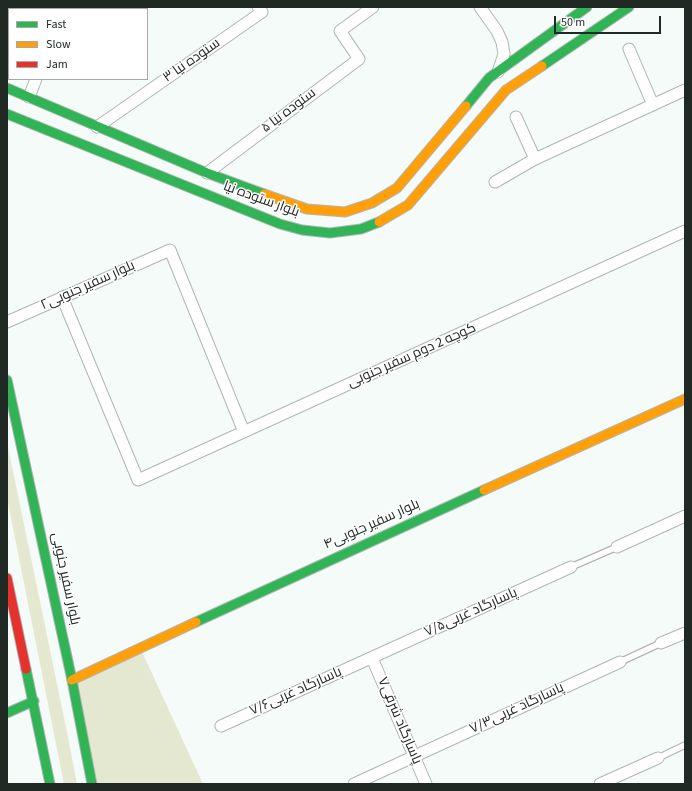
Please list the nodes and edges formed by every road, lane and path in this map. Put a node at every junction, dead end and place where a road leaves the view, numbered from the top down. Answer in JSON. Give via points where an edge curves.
{"nodes":[{"id":1,"x":258,"y":7,"type":"edge"},
{"id":2,"x":373,"y":7,"type":"edge"},
{"id":3,"x":480,"y":7,"type":"edge"},
{"id":4,"x":629,"y":7,"type":"edge"},
{"id":5,"x":584,"y":8,"type":"edge"},
{"id":6,"x":629,"y":50,"type":"dead end"},
{"id":7,"x":498,"y":72,"type":"junction"},
{"id":8,"x":36,"y":80,"type":"edge"},
{"id":9,"x":9,"y":90,"type":"edge"},
{"id":10,"x":685,"y":91,"type":"edge"},
{"id":11,"x":29,"y":97,"type":"junction"},
{"id":12,"x":653,"y":105,"type":"junction"},
{"id":13,"x":7,"y":114,"type":"edge"},
{"id":14,"x":516,"y":117,"type":"dead end"},
{"id":15,"x":97,"y":127,"type":"junction"},
{"id":16,"x":535,"y":159,"type":"junction"},
{"id":17,"x":207,"y":173,"type":"junction"},
{"id":18,"x":495,"y":182,"type":"dead end"},
{"id":19,"x":685,"y":232,"type":"edge"},
{"id":20,"x":62,"y":297,"type":"junction"},
{"id":21,"x":7,"y":322,"type":"edge"},
{"id":22,"x":7,"y":380,"type":"edge"},
{"id":23,"x":685,"y":399,"type":"edge"},
{"id":24,"x":244,"y":432,"type":"junction"},
{"id":25,"x":685,"y":516,"type":"edge"},
{"id":26,"x":617,"y":546,"type":"joint"},
{"id":27,"x":571,"y":567,"type":"joint"},
{"id":28,"x":7,"y":578,"type":"edge"},
{"id":29,"x":685,"y":633,"type":"edge"},
{"id":30,"x":661,"y":643,"type":"joint"},
{"id":31,"x":372,"y":658,"type":"junction"},
{"id":32,"x":620,"y":662,"type":"joint"},
{"id":33,"x":72,"y":680,"type":"junction"},
{"id":34,"x":34,"y":701,"type":"junction"},
{"id":35,"x":7,"y":713,"type":"edge"},
{"id":36,"x":221,"y":726,"type":"dead end"},
{"id":37,"x":685,"y":746,"type":"edge"},
{"id":38,"x":414,"y":756,"type":"junction"},
{"id":39,"x":658,"y":758,"type":"joint"},
{"id":40,"x":50,"y":784,"type":"edge"},
{"id":41,"x":92,"y":784,"type":"edge"},
{"id":42,"x":354,"y":784,"type":"edge"},
{"id":43,"x":426,"y":784,"type":"edge"},
{"id":44,"x":600,"y":784,"type":"edge"}],
"edges":[{"from":1,"to":15,"type":"street","name":"ستوده نیا ۳","via":[[262,12]]},
{"from":2,"to":17,"type":"street","name":"ستوده نیا ۵","via":[[340,31],[359,59]]},
{"from":3,"to":7,"type":"street","via":[[502,42],[504,54]]},
{"from":4,"to":13,"type":"street","name":"بلوار ستوده نیا","via":[[506,90],[408,205],[386,219],[361,229],[330,232],[302,230],[280,224]]},
{"from":5,"to":7,"type":"street","name":"بلوار ستوده نیا"},
{"from":6,"to":12,"type":"street"},
{"from":7,"to":17,"type":"street","name":"بلوار ستوده نیا","via":[[489,78],[397,188],[372,203],[345,212],[307,209]]},
{"from":8,"to":11,"type":"street"},
{"from":9,"to":11,"type":"street","name":"بلوار ستوده نیا"},
{"from":10,"to":12,"type":"street"},
{"from":11,"to":15,"type":"street","name":"بلوار ستوده نیا"},
{"from":12,"to":16,"type":"street"},
{"from":14,"to":16,"type":"street"},
{"from":15,"to":17,"type":"street","name":"بلوار ستوده نیا"},
{"from":16,"to":18,"type":"street"},
{"from":19,"to":24,"type":"street","name":"کوچه 2 دوم سفیر جنوبی"},
{"from":20,"to":21,"type":"street","name":"بلوار سفیر جنوبی۲"},
{"from":20,"to":24,"type":"street","name":"بلوار سفیر جنوبی۲","via":[[170,250]]},
{"from":20,"to":24,"type":"street","name":"کوچه 2 دوم سفیر جنوبی","via":[[138,480]]},
{"from":22,"to":33,"type":"street","name":"بلوار سفیر جنوبی"},
{"from":23,"to":33,"type":"street","name":"بلوار سفیر جنوبی۴","via":[[252,595]]},
{"from":25,"to":26,"type":"street"},
{"from":26,"to":27,"type":"lane"},
{"from":27,"to":31,"type":"street","name":"پاسارگاد غربی۷/۵"},
{"from":28,"to":34,"type":"street"},
{"from":29,"to":30,"type":"street"},
{"from":30,"to":32,"type":"lane"},
{"from":31,"to":36,"type":"street","name":"پاسارگاد غربی۷/۶"},
{"from":31,"to":38,"type":"street","name":"پاسارگاد شرقی۷"},
{"from":32,"to":38,"type":"street","name":"پاسارگاد غربی۷/۳"},
{"from":33,"to":41,"type":"street","name":"بلوار سفیر جنوبی"},
{"from":34,"to":35,"type":"street"},
{"from":34,"to":40,"type":"street"},
{"from":37,"to":39,"type":"lane"},
{"from":38,"to":42,"type":"street","name":"پاسارگاد غربی۷/۳"},
{"from":38,"to":43,"type":"street","name":"پاسارگاد شرقی۷"},
{"from":39,"to":44,"type":"street"}]}
